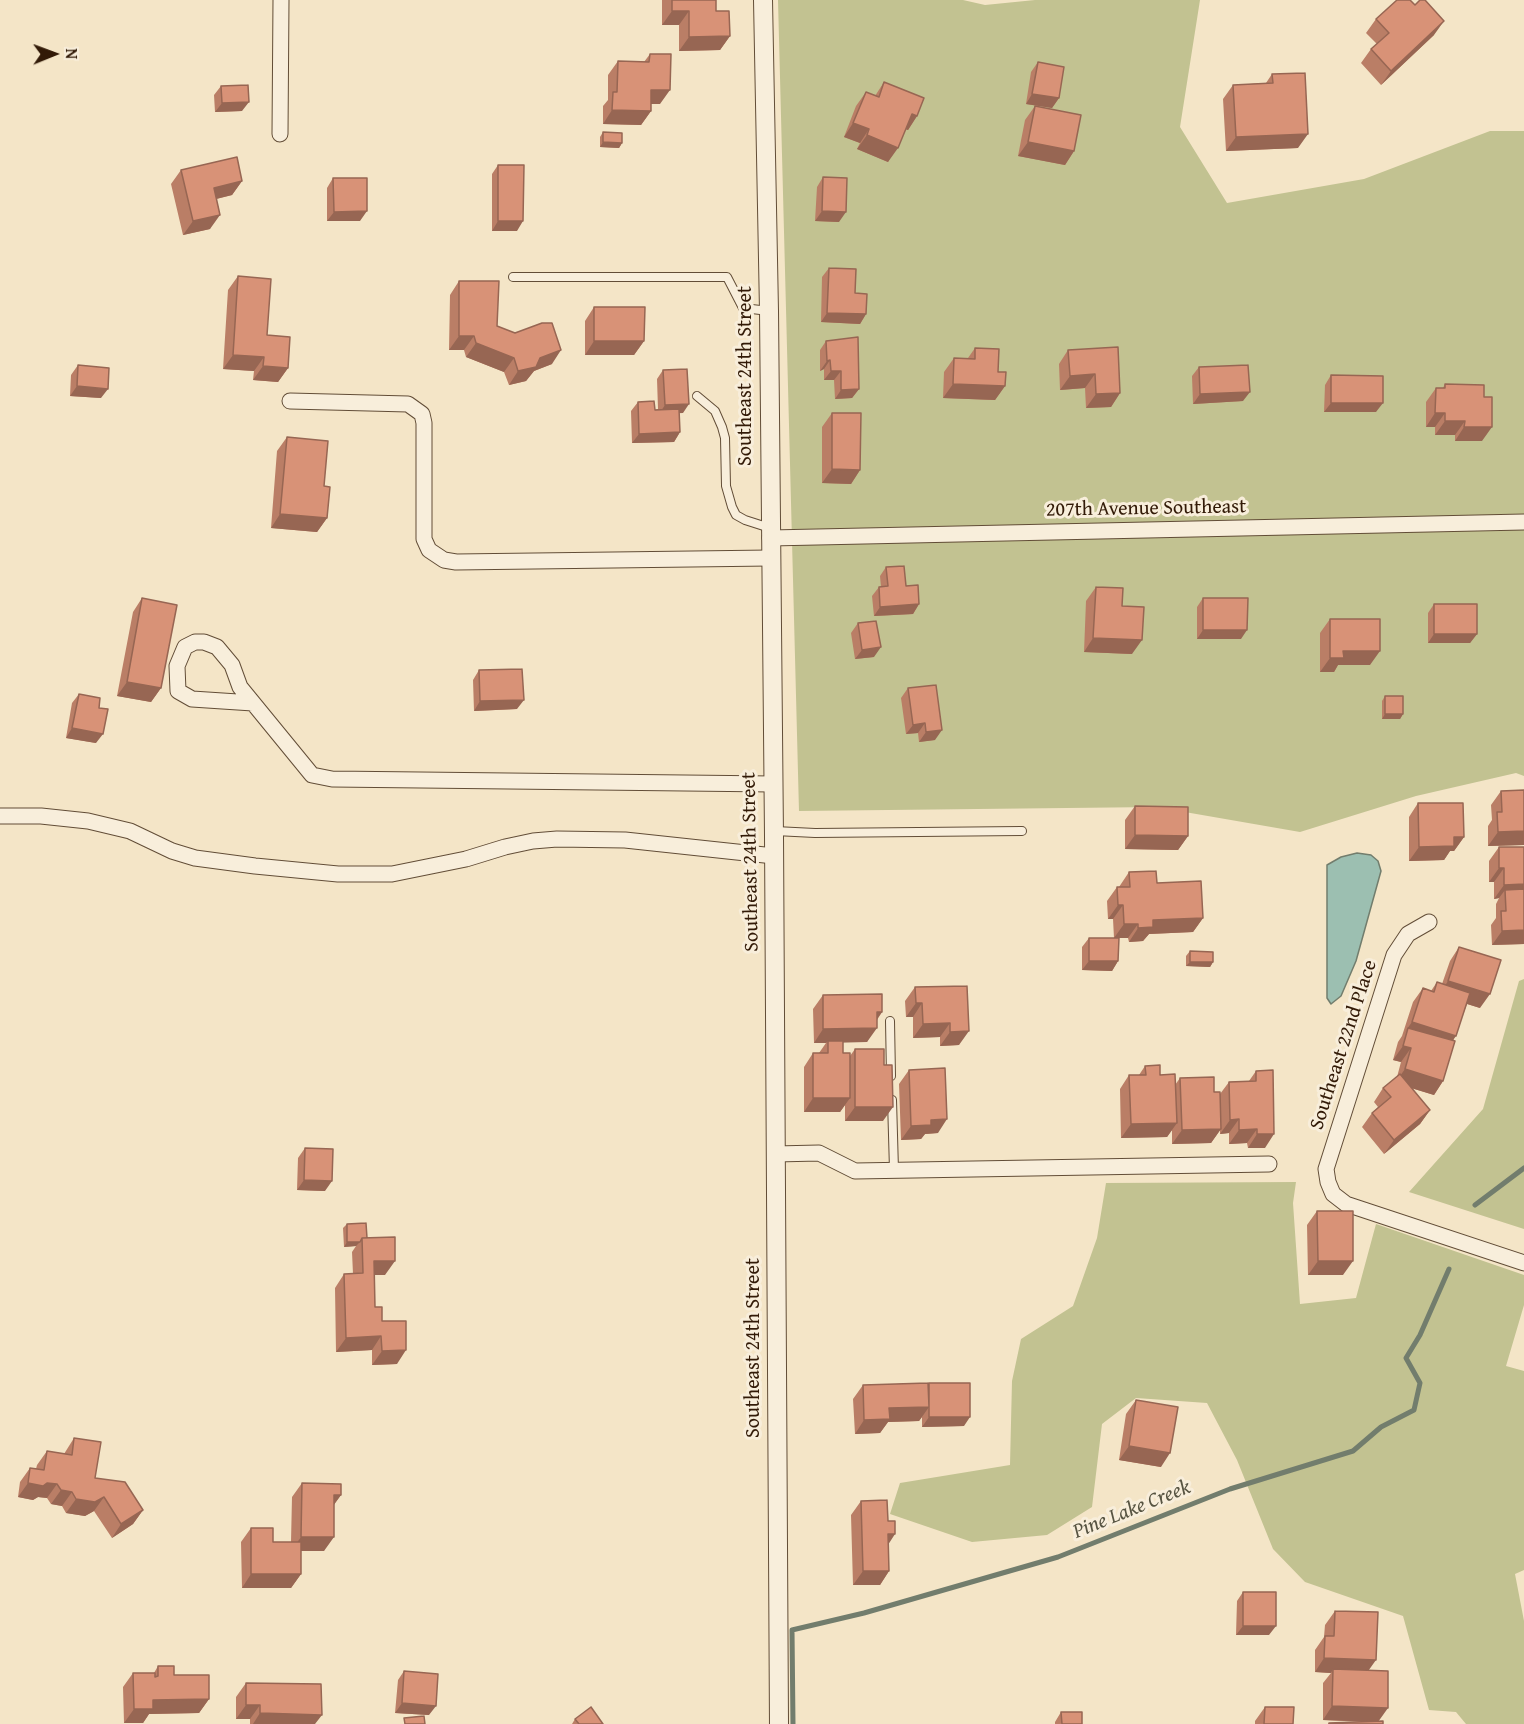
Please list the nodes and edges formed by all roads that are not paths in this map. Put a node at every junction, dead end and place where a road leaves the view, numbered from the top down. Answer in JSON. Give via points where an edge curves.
{"nodes":[{"id":1,"x":281,"y":0,"type":"edge"},
{"id":2,"x":763,"y":0,"type":"edge"},
{"id":3,"x":280,"y":134,"type":"dead end"},
{"id":4,"x":513,"y":277,"type":"dead end"},
{"id":5,"x":769,"y":310,"type":"junction"},
{"id":6,"x":697,"y":396,"type":"dead end"},
{"id":7,"x":290,"y":401,"type":"dead end"},
{"id":8,"x":1524,"y":522,"type":"edge"},
{"id":9,"x":770,"y":533,"type":"junction"},
{"id":10,"x":770,"y":558,"type":"junction"},
{"id":11,"x":253,"y":703,"type":"junction"},
{"id":12,"x":773,"y":784,"type":"junction"},
{"id":13,"x":0,"y":816,"type":"edge"},
{"id":14,"x":774,"y":831,"type":"junction"},
{"id":15,"x":1022,"y":831,"type":"dead end"},
{"id":16,"x":774,"y":856,"type":"junction"},
{"id":17,"x":1429,"y":922,"type":"dead end"},
{"id":18,"x":890,"y":1021,"type":"dead end"},
{"id":19,"x":775,"y":1154,"type":"junction"},
{"id":20,"x":1269,"y":1164,"type":"dead end"},
{"id":21,"x":894,"y":1170,"type":"junction"},
{"id":22,"x":1524,"y":1263,"type":"edge"},
{"id":23,"x":779,"y":1724,"type":"edge"}],
"edges":[{"from":1,"to":3,"type":"street"},
{"from":2,"to":5,"type":"street","name":"Southeast 24th Street"},
{"from":4,"to":5,"type":"lane","via":[[727,277],[743,308]]},
{"from":5,"to":9,"type":"street","name":"Southeast 24th Street"},
{"from":6,"to":9,"type":"lane","via":[[715,411],[722,427],[726,486],[736,515]]},
{"from":7,"to":10,"type":"street","via":[[408,404],[422,414],[424,539],[429,550],[444,560]]},
{"from":8,"to":9,"type":"street","name":"207th Avenue Southeast"},
{"from":9,"to":10,"type":"street","name":"Southeast 24th Street"},
{"from":10,"to":12,"type":"street","name":"Southeast 24th Street"},
{"from":11,"to":11,"type":"street","via":[[217,647],[204,642],[185,647],[177,666],[178,691],[192,699]]},
{"from":11,"to":12,"type":"street","via":[[312,775],[332,779]]},
{"from":12,"to":14,"type":"street","name":"Southeast 24th Street"},
{"from":13,"to":16,"type":"street","via":[[88,821],[130,831],[195,858],[338,874],[392,874],[533,841],[557,839],[616,840]]},
{"from":14,"to":15,"type":"lane"},
{"from":14,"to":16,"type":"street","name":"Southeast 24th Street"},
{"from":16,"to":19,"type":"street","name":"Southeast 24th Street"},
{"from":17,"to":22,"type":"street","name":"Southeast 22nd Place","via":[[1408,934],[1394,955],[1326,1169],[1328,1182],[1333,1194],[1346,1204]]},
{"from":18,"to":21,"type":"lane"},
{"from":19,"to":21,"type":"street","via":[[819,1153],[855,1171]]},
{"from":19,"to":23,"type":"street","name":"Southeast 24th Street"},
{"from":20,"to":21,"type":"street"}]}
